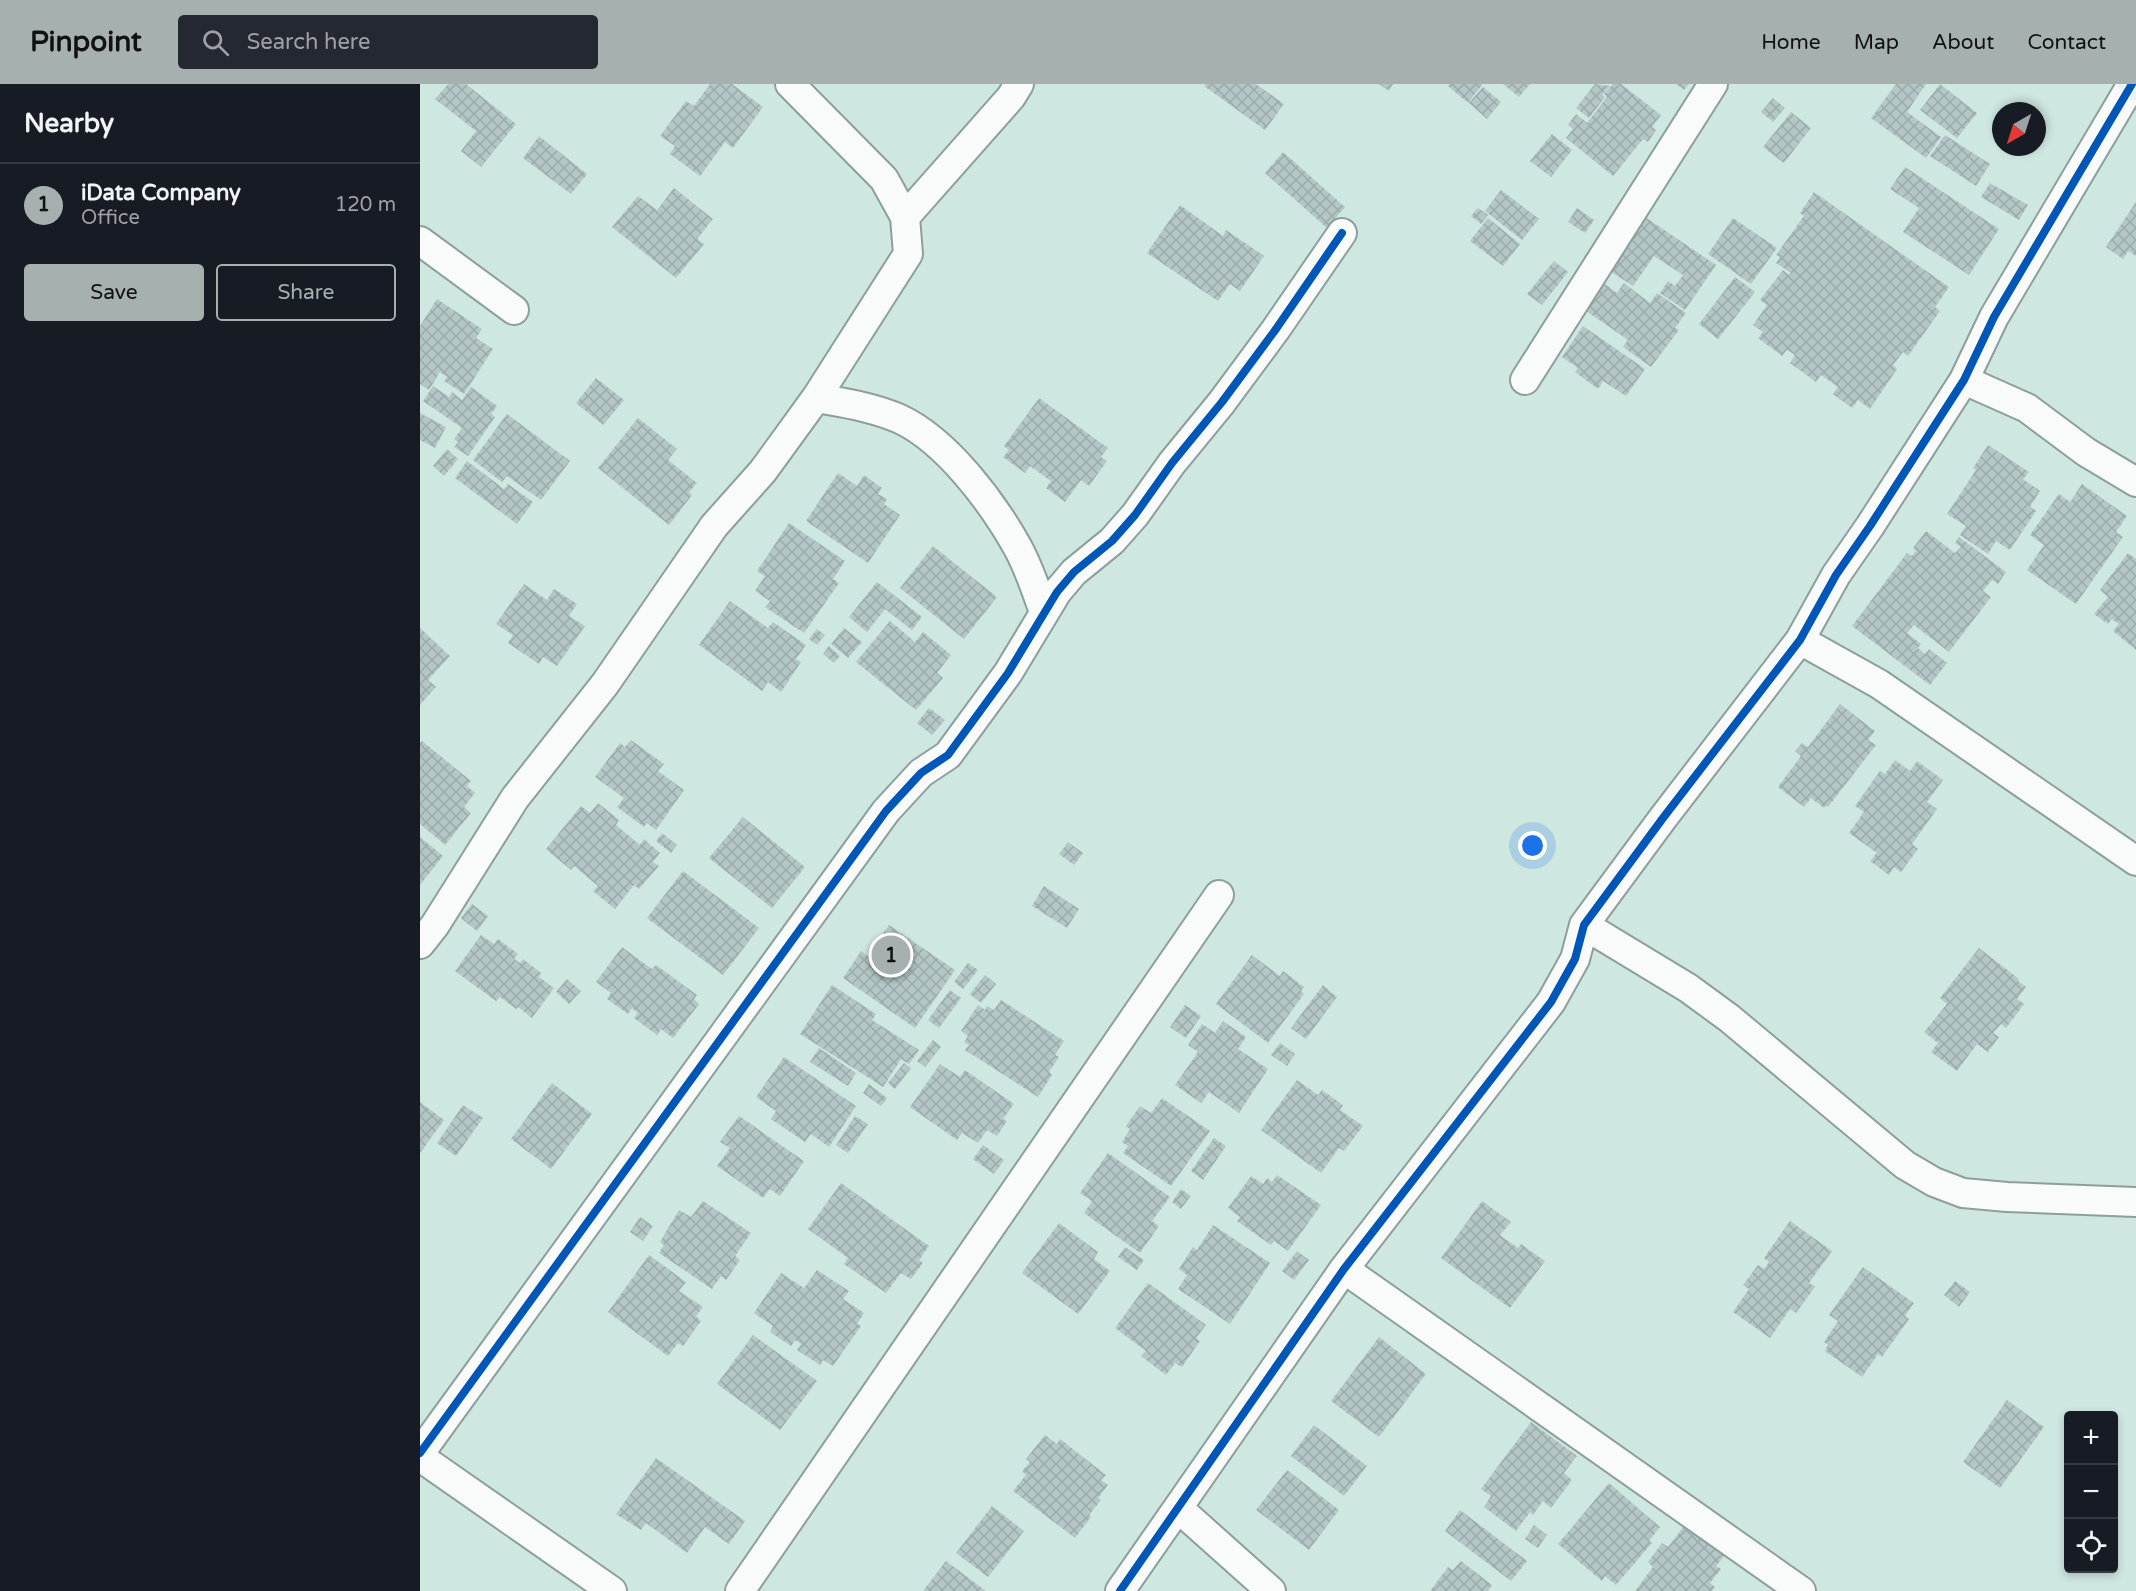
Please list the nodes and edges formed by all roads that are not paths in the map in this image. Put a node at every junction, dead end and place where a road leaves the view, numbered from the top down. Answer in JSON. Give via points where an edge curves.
{"nodes":[{"id":1,"x":790,"y":84,"type":"edge"},
{"id":2,"x":1019,"y":84,"type":"edge"},
{"id":3,"x":1713,"y":84,"type":"edge"},
{"id":4,"x":2134,"y":84,"type":"edge"},
{"id":5,"x":905,"y":217,"type":"junction"},
{"id":6,"x":1342,"y":233,"type":"dead end"},
{"id":7,"x":420,"y":241,"type":"edge"},
{"id":8,"x":514,"y":310,"type":"dead end"},
{"id":9,"x":1526,"y":380,"type":"dead end"},
{"id":10,"x":1964,"y":380,"type":"junction"},
{"id":11,"x":816,"y":398,"type":"junction"},
{"id":12,"x":2136,"y":482,"type":"edge"},
{"id":13,"x":1044,"y":612,"type":"junction"},
{"id":14,"x":1800,"y":639,"type":"junction"},
{"id":15,"x":2136,"y":861,"type":"edge"},
{"id":16,"x":1219,"y":894,"type":"dead end"},
{"id":17,"x":1584,"y":925,"type":"junction"},
{"id":18,"x":420,"y":944,"type":"edge"},
{"id":19,"x":2136,"y":1202,"type":"edge"},
{"id":20,"x":1344,"y":1269,"type":"junction"},
{"id":21,"x":420,"y":1455,"type":"edge"},
{"id":22,"x":1178,"y":1508,"type":"junction"},
{"id":23,"x":612,"y":1591,"type":"edge"},
{"id":24,"x":740,"y":1591,"type":"edge"},
{"id":25,"x":1120,"y":1591,"type":"edge"},
{"id":26,"x":1270,"y":1591,"type":"edge"},
{"id":27,"x":1801,"y":1591,"type":"edge"}],
"edges":[{"from":1,"to":5,"type":"street","via":[[884,179]]},
{"from":2,"to":5,"type":"street"},
{"from":3,"to":9,"type":"street"},
{"from":4,"to":10,"type":"street","via":[[1994,317]]},
{"from":5,"to":11,"type":"street","via":[[908,254]]},
{"from":6,"to":13,"type":"street","via":[[1276,329],[1135,515],[1112,541],[1074,572]]},
{"from":7,"to":8,"type":"street"},
{"from":10,"to":12,"type":"street","via":[[2027,408],[2086,452]]},
{"from":10,"to":14,"type":"street","via":[[1836,575]]},
{"from":11,"to":13,"type":"street","via":[[900,419],[939,445],[967,475],[1018,548]]},
{"from":11,"to":18,"type":"street","via":[[763,471],[714,526],[605,684],[515,798]]},
{"from":13,"to":21,"type":"street","via":[[1008,673],[948,755],[921,773],[886,811]]},
{"from":14,"to":15,"type":"street","via":[[1879,684]]},
{"from":14,"to":17,"type":"street"},
{"from":16,"to":24,"type":"street"},
{"from":17,"to":19,"type":"street","via":[[1696,994],[1905,1165],[1934,1182],[1963,1193]]},
{"from":17,"to":20,"type":"street","via":[[1575,959],[1551,1002]]},
{"from":20,"to":22,"type":"street"},
{"from":20,"to":27,"type":"street"},
{"from":21,"to":23,"type":"street"},
{"from":22,"to":25,"type":"street"},
{"from":22,"to":26,"type":"street"}]}
